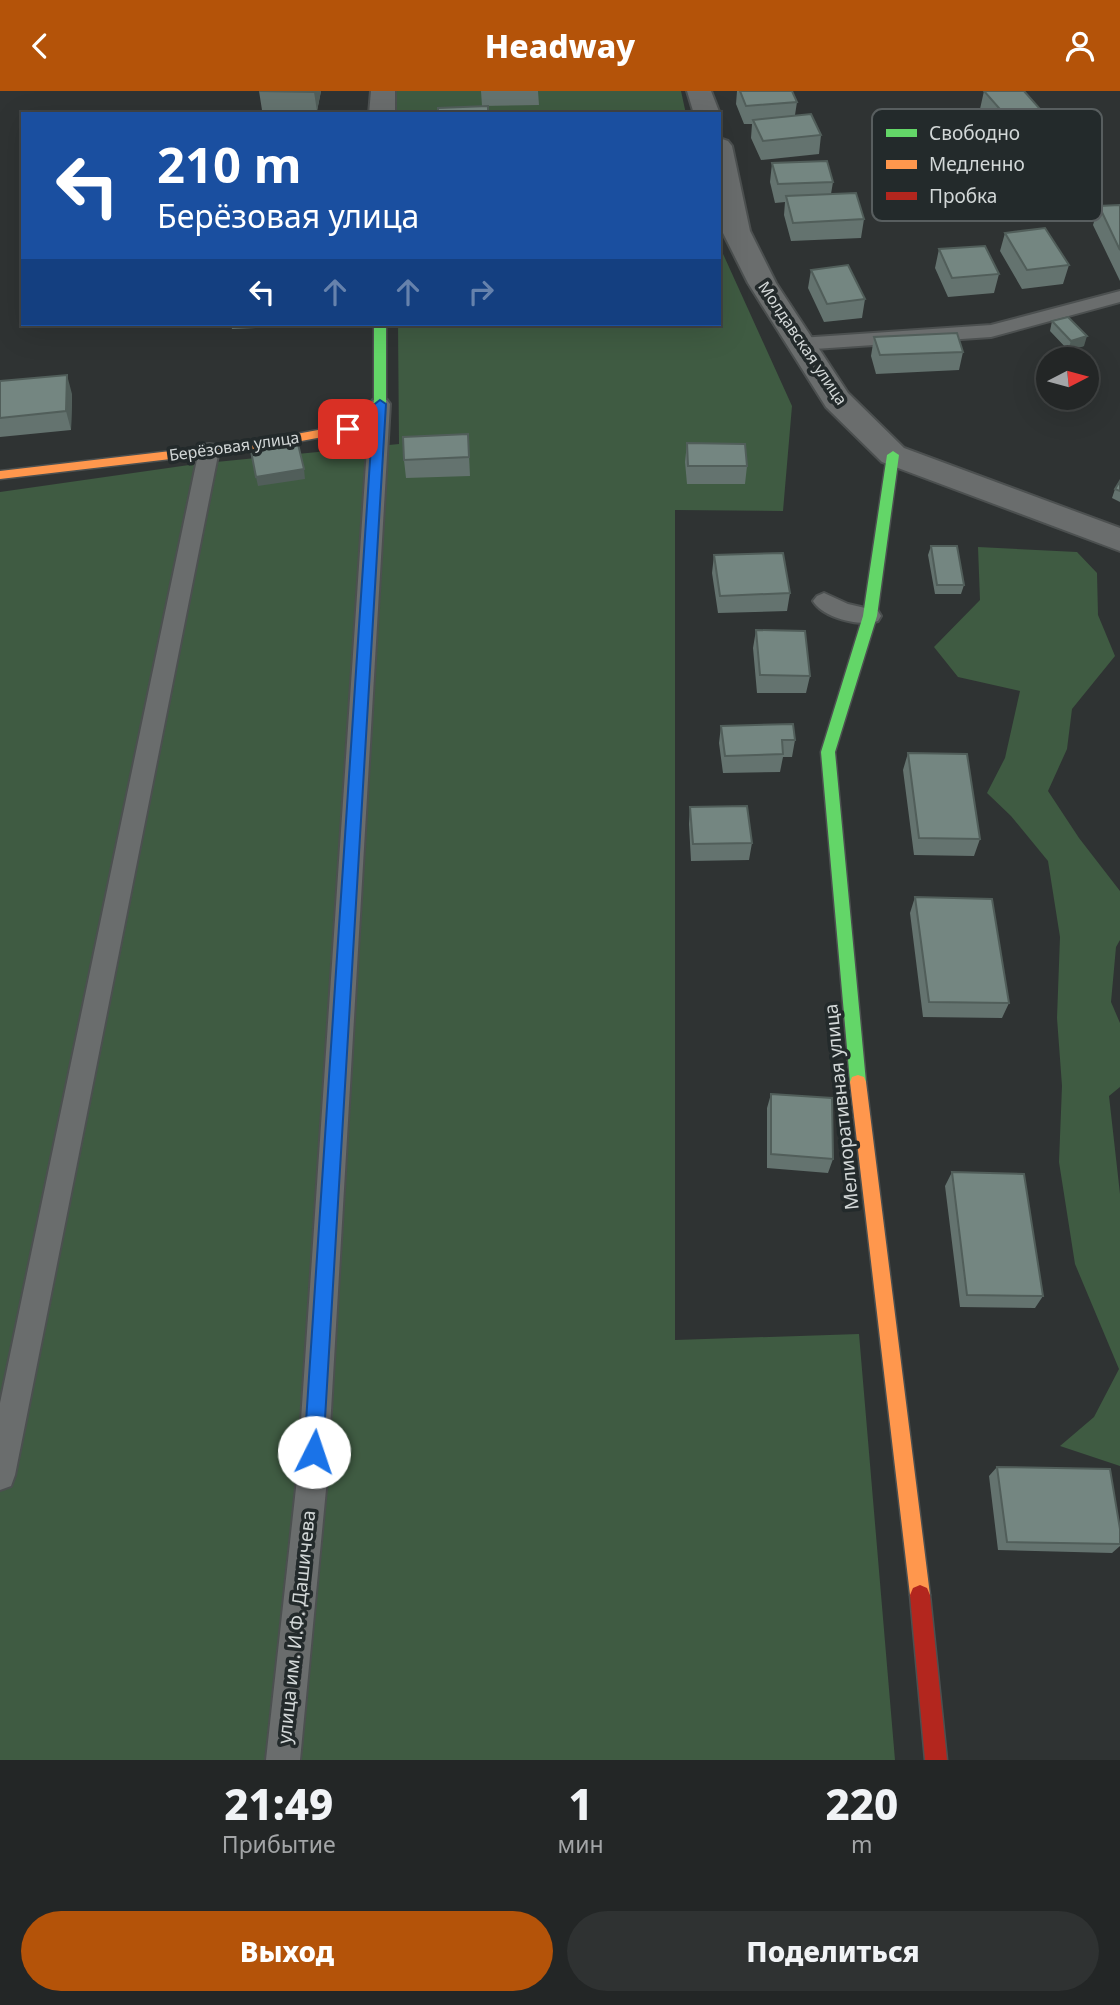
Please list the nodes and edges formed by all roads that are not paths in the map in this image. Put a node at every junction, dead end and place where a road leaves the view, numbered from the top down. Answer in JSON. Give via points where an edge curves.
{"nodes":[{"id":1,"x":383,"y":91,"type":"edge"},
{"id":2,"x":699,"y":91,"type":"edge"},
{"id":3,"x":382,"y":112,"type":"edge"},
{"id":4,"x":706,"y":112,"type":"edge"},
{"id":5,"x":721,"y":156,"type":"edge"},
{"id":6,"x":1120,"y":296,"type":"edge"},
{"id":7,"x":380,"y":326,"type":"edge"},
{"id":8,"x":800,"y":344,"type":"junction"},
{"id":9,"x":380,"y":404,"type":"junction"},
{"id":10,"x":209,"y":450,"type":"junction"},
{"id":11,"x":893,"y":455,"type":"junction"},
{"id":12,"x":0,"y":475,"type":"edge"},
{"id":13,"x":1120,"y":540,"type":"edge"},
{"id":14,"x":824,"y":601,"type":"dead end"},
{"id":15,"x":870,"y":617,"type":"junction"},
{"id":16,"x":0,"y":1475,"type":"edge"},
{"id":17,"x":283,"y":1760,"type":"edge"},
{"id":18,"x":936,"y":1760,"type":"edge"}],
"edges":[{"from":1,"to":3,"type":"street"},
{"from":2,"to":4,"type":"street"},
{"from":5,"to":8,"type":"street","name":"Молдавская улица","via":[[736,231]]},
{"from":6,"to":8,"type":"lane","via":[[991,331]]},
{"from":7,"to":9,"type":"street"},
{"from":8,"to":11,"type":"street","name":"Молдавская улица","via":[[837,400]]},
{"from":9,"to":10,"type":"street","name":"Берёзовая улица","via":[[348,429]]},
{"from":9,"to":17,"type":"lane","name":"улица им. И.Ф. Дашичева","via":[[312,1479]]},
{"from":10,"to":12,"type":"street","name":"Берёзовая улица"},
{"from":10,"to":16,"type":"lane"},
{"from":11,"to":13,"type":"street","name":"Молдавская улица"},
{"from":11,"to":15,"type":"street","name":"Мелиоративная улица"},
{"from":14,"to":15,"type":"lane"},
{"from":15,"to":18,"type":"street","name":"Мелиоративная улица","via":[[828,752],[861,1110],[914,1529]]}]}
